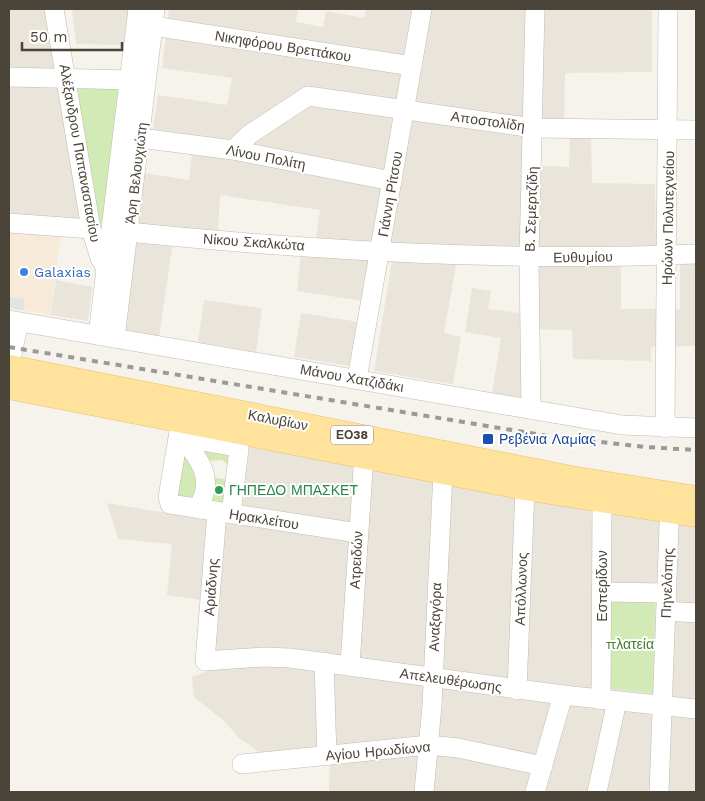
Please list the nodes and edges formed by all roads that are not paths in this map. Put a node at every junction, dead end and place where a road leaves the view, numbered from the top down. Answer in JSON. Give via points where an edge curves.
{"nodes":[{"id":1,"x":54,"y":9,"type":"edge"},
{"id":2,"x":138,"y":9,"type":"edge"},
{"id":3,"x":422,"y":9,"type":"edge"},
{"id":4,"x":535,"y":9,"type":"edge"},
{"id":5,"x":668,"y":9,"type":"edge"},
{"id":6,"x":154,"y":18,"type":"edge"},
{"id":7,"x":412,"y":66,"type":"junction"},
{"id":8,"x":9,"y":77,"type":"edge"},
{"id":9,"x":66,"y":78,"type":"junction"},
{"id":10,"x":130,"y":80,"type":"junction"},
{"id":11,"x":404,"y":110,"type":"junction"},
{"id":12,"x":533,"y":128,"type":"junction"},
{"id":13,"x":669,"y":129,"type":"junction"},
{"id":14,"x":696,"y":130,"type":"edge"},
{"id":15,"x":140,"y":138,"type":"junction"},
{"id":16,"x":233,"y":150,"type":"junction"},
{"id":17,"x":392,"y":181,"type":"junction"},
{"id":18,"x":9,"y":223,"type":"edge"},
{"id":19,"x":91,"y":229,"type":"junction"},
{"id":20,"x":128,"y":232,"type":"junction"},
{"id":21,"x":380,"y":250,"type":"junction"},
{"id":22,"x":696,"y":254,"type":"edge"},
{"id":23,"x":667,"y":255,"type":"junction"},
{"id":24,"x":529,"y":258,"type":"junction"},
{"id":25,"x":105,"y":266,"type":"junction"},
{"id":26,"x":14,"y":321,"type":"edge"},
{"id":27,"x":106,"y":336,"type":"junction"},
{"id":28,"x":9,"y":368,"type":"edge"},
{"id":29,"x":357,"y":379,"type":"junction"},
{"id":30,"x":9,"y":387,"type":"edge"},
{"id":31,"x":531,"y":410,"type":"junction"},
{"id":32,"x":181,"y":420,"type":"junction"},
{"id":33,"x":665,"y":428,"type":"junction"},
{"id":34,"x":696,"y":428,"type":"edge"},
{"id":35,"x":364,"y":455,"type":"junction"},
{"id":36,"x":204,"y":468,"type":"junction"},
{"id":37,"x":443,"y":471,"type":"junction"},
{"id":38,"x":236,"y":473,"type":"junction"},
{"id":39,"x":525,"y":488,"type":"junction"},
{"id":40,"x":696,"y":498,"type":"edge"},
{"id":41,"x":602,"y":502,"type":"junction"},
{"id":42,"x":670,"y":503,"type":"junction"},
{"id":43,"x":216,"y":512,"type":"junction"},
{"id":44,"x":696,"y":515,"type":"edge"},
{"id":45,"x":358,"y":533,"type":"junction"},
{"id":46,"x":603,"y":592,"type":"junction"},
{"id":47,"x":666,"y":602,"type":"junction"},
{"id":48,"x":696,"y":613,"type":"edge"},
{"id":49,"x":205,"y":661,"type":"joint"},
{"id":50,"x":324,"y":662,"type":"junction"},
{"id":51,"x":350,"y":665,"type":"junction"},
{"id":52,"x":433,"y":678,"type":"junction"},
{"id":53,"x":518,"y":690,"type":"junction"},
{"id":54,"x":563,"y":696,"type":"junction"},
{"id":55,"x":609,"y":700,"type":"junction"},
{"id":56,"x":662,"y":706,"type":"junction"},
{"id":57,"x":696,"y":709,"type":"edge"},
{"id":58,"x":429,"y":745,"type":"junction"},
{"id":59,"x":327,"y":756,"type":"junction"},
{"id":60,"x":242,"y":764,"type":"dead end"},
{"id":61,"x":542,"y":766,"type":"junction"},
{"id":62,"x":424,"y":792,"type":"edge"},
{"id":63,"x":535,"y":792,"type":"edge"},
{"id":64,"x":597,"y":792,"type":"edge"},
{"id":65,"x":659,"y":792,"type":"edge"}],
"edges":[{"from":1,"to":9,"type":"street","name":"Αλέξανδρου Παπαναστασίου"},
{"from":2,"to":10,"type":"street","name":"Άρη Βελουχιώτη"},
{"from":3,"to":7,"type":"street","name":"Γιάννη Ρίτσου"},
{"from":4,"to":12,"type":"street","name":"Β. Σεμερτζίδη"},
{"from":5,"to":13,"type":"street","name":"Ηρώων Πολυτεχνείου"},
{"from":6,"to":7,"type":"street","name":"Νικηφόρου Βρεττάκου"},
{"from":6,"to":15,"type":"street","name":"Άρη Βελουχιώτη"},
{"from":7,"to":11,"type":"street","name":"Γιάννη Ρίτσου"},
{"from":8,"to":9,"type":"street"},
{"from":9,"to":10,"type":"street"},
{"from":9,"to":19,"type":"street","name":"Αλέξανδρου Παπαναστασίου"},
{"from":10,"to":25,"type":"street","name":"Άρη Βελουχιώτη"},
{"from":11,"to":12,"type":"street","name":"Αποστολίδη"},
{"from":11,"to":16,"type":"street","name":"Αποστολίδη","via":[[308,96],[250,134]]},
{"from":11,"to":17,"type":"street","name":"Γιάννη Ρίτσου"},
{"from":12,"to":13,"type":"street","name":"Αποστολίδη"},
{"from":12,"to":24,"type":"street","name":"Β. Σεμερτζίδη"},
{"from":13,"to":14,"type":"street","name":"Αποστολίδη"},
{"from":13,"to":23,"type":"street","name":"Ηρώων Πολυτεχνείου"},
{"from":15,"to":16,"type":"street","name":"Λίνου Πολίτη"},
{"from":15,"to":20,"type":"street","name":"Άρη Βελουχιώτη"},
{"from":16,"to":17,"type":"street","name":"Λίνου Πολίτη"},
{"from":17,"to":21,"type":"street","name":"Γιάννη Ρίτσου"},
{"from":18,"to":19,"type":"street"},
{"from":19,"to":25,"type":"street","name":"Αλέξανδρου Παπαναστασίου"},
{"from":20,"to":21,"type":"street","name":"Νίκου Σκαλκώτα"},
{"from":20,"to":27,"type":"street","name":"Άρη Βελουχιώτη"},
{"from":21,"to":24,"type":"street","name":"Ευθυμίου"},
{"from":21,"to":29,"type":"street","name":"Γιάννη Ρίτσου"},
{"from":22,"to":23,"type":"street","name":"Ευθυμίου"},
{"from":23,"to":24,"type":"street","name":"Ευθυμίου"},
{"from":23,"to":33,"type":"street","name":"Ηρώων Πολυτεχνείου"},
{"from":24,"to":31,"type":"street","name":"Β. Σεμερτζίδη"},
{"from":25,"to":27,"type":"street","name":"Άρη Βελουχιώτη"},
{"from":26,"to":27,"type":"street","name":"Μάνου Χατζιδάκι"},
{"from":26,"to":28,"type":"street"},
{"from":27,"to":29,"type":"street","name":"Μάνου Χατζιδάκι"},
{"from":28,"to":42,"type":"main road","name":"Καλυβίων","number":"ΕΟ38","via":[[571,478]]},
{"from":29,"to":31,"type":"street","name":"Μάνου Χατζιδάκι"},
{"from":30,"to":32,"type":"main road","name":"Καλυβίων","number":"ΕΟ38"},
{"from":31,"to":33,"type":"street","name":"Μάνου Χατζιδάκι","via":[[638,427]]},
{"from":32,"to":35,"type":"main road","name":"Καλυβίων","number":"ΕΟ38"},
{"from":32,"to":43,"type":"street","name":"Ηρακλείτου","via":[[168,497],[170,504]]},
{"from":33,"to":34,"type":"street","name":"Μάνου Χατζιδάκι"},
{"from":35,"to":37,"type":"main road","name":"Καλυβίων","number":"ΕΟ38"},
{"from":35,"to":45,"type":"street","name":"Ατρειδών"},
{"from":36,"to":38,"type":"street"},
{"from":36,"to":38,"type":"street","via":[[190,448],[190,442],[196,440],[236,447],[239,450]]},
{"from":36,"to":43,"type":"street","via":[[206,489]]},
{"from":37,"to":39,"type":"main road","name":"Καλυβίων","number":"ΕΟ38"},
{"from":37,"to":52,"type":"street","name":"Αναξαγόρα"},
{"from":38,"to":43,"type":"street"},
{"from":39,"to":41,"type":"main road","name":"Καλυβίων","number":"ΕΟ38"},
{"from":39,"to":53,"type":"street","name":"Απόλλωνος"},
{"from":40,"to":42,"type":"main road","name":"Καλυβίων","number":"ΕΟ38"},
{"from":41,"to":42,"type":"main road","name":"Καλυβίων","number":"ΕΟ38"},
{"from":41,"to":46,"type":"street","name":"Εσπερίδων"},
{"from":42,"to":44,"type":"main road","name":"Καλυβίων","number":"ΕΟ38"},
{"from":42,"to":47,"type":"street","name":"Πηνελόπης"},
{"from":43,"to":45,"type":"street","name":"Ηρακλείτου"},
{"from":43,"to":49,"type":"street","name":"Αριάδνης"},
{"from":45,"to":51,"type":"street","name":"Ατρειδών"},
{"from":46,"to":47,"type":"street"},
{"from":46,"to":55,"type":"street","name":"Εσπερίδων"},
{"from":47,"to":48,"type":"street"},
{"from":47,"to":56,"type":"street","name":"Πηνελόπης"},
{"from":49,"to":50,"type":"street","name":"Απελευθέρωσης","via":[[264,657]]},
{"from":50,"to":51,"type":"street","name":"Απελευθέρωσης"},
{"from":50,"to":59,"type":"street"},
{"from":51,"to":52,"type":"street","name":"Απελευθέρωσης"},
{"from":52,"to":53,"type":"street","name":"Απελευθέρωσης"},
{"from":52,"to":58,"type":"street","name":"Αναξαγόρα"},
{"from":53,"to":54,"type":"street","name":"Απελευθέρωσης"},
{"from":54,"to":55,"type":"street","name":"Απελευθέρωσης"},
{"from":54,"to":61,"type":"street"},
{"from":55,"to":56,"type":"street","name":"Απελευθέρωσης"},
{"from":55,"to":64,"type":"street","name":"Εσπερίδων"},
{"from":56,"to":57,"type":"street","name":"Απελευθέρωσης"},
{"from":56,"to":65,"type":"street","name":"Πηνελόπης"},
{"from":58,"to":59,"type":"street","name":"Αγίου Ηρωδίωνα"},
{"from":58,"to":61,"type":"street","name":"Αγίου Ηρωδίωνα"},
{"from":58,"to":62,"type":"street","name":"Αναξαγόρα"},
{"from":59,"to":60,"type":"street","name":"Αγίου Ηρωδίωνα"},
{"from":61,"to":63,"type":"street"}]}
